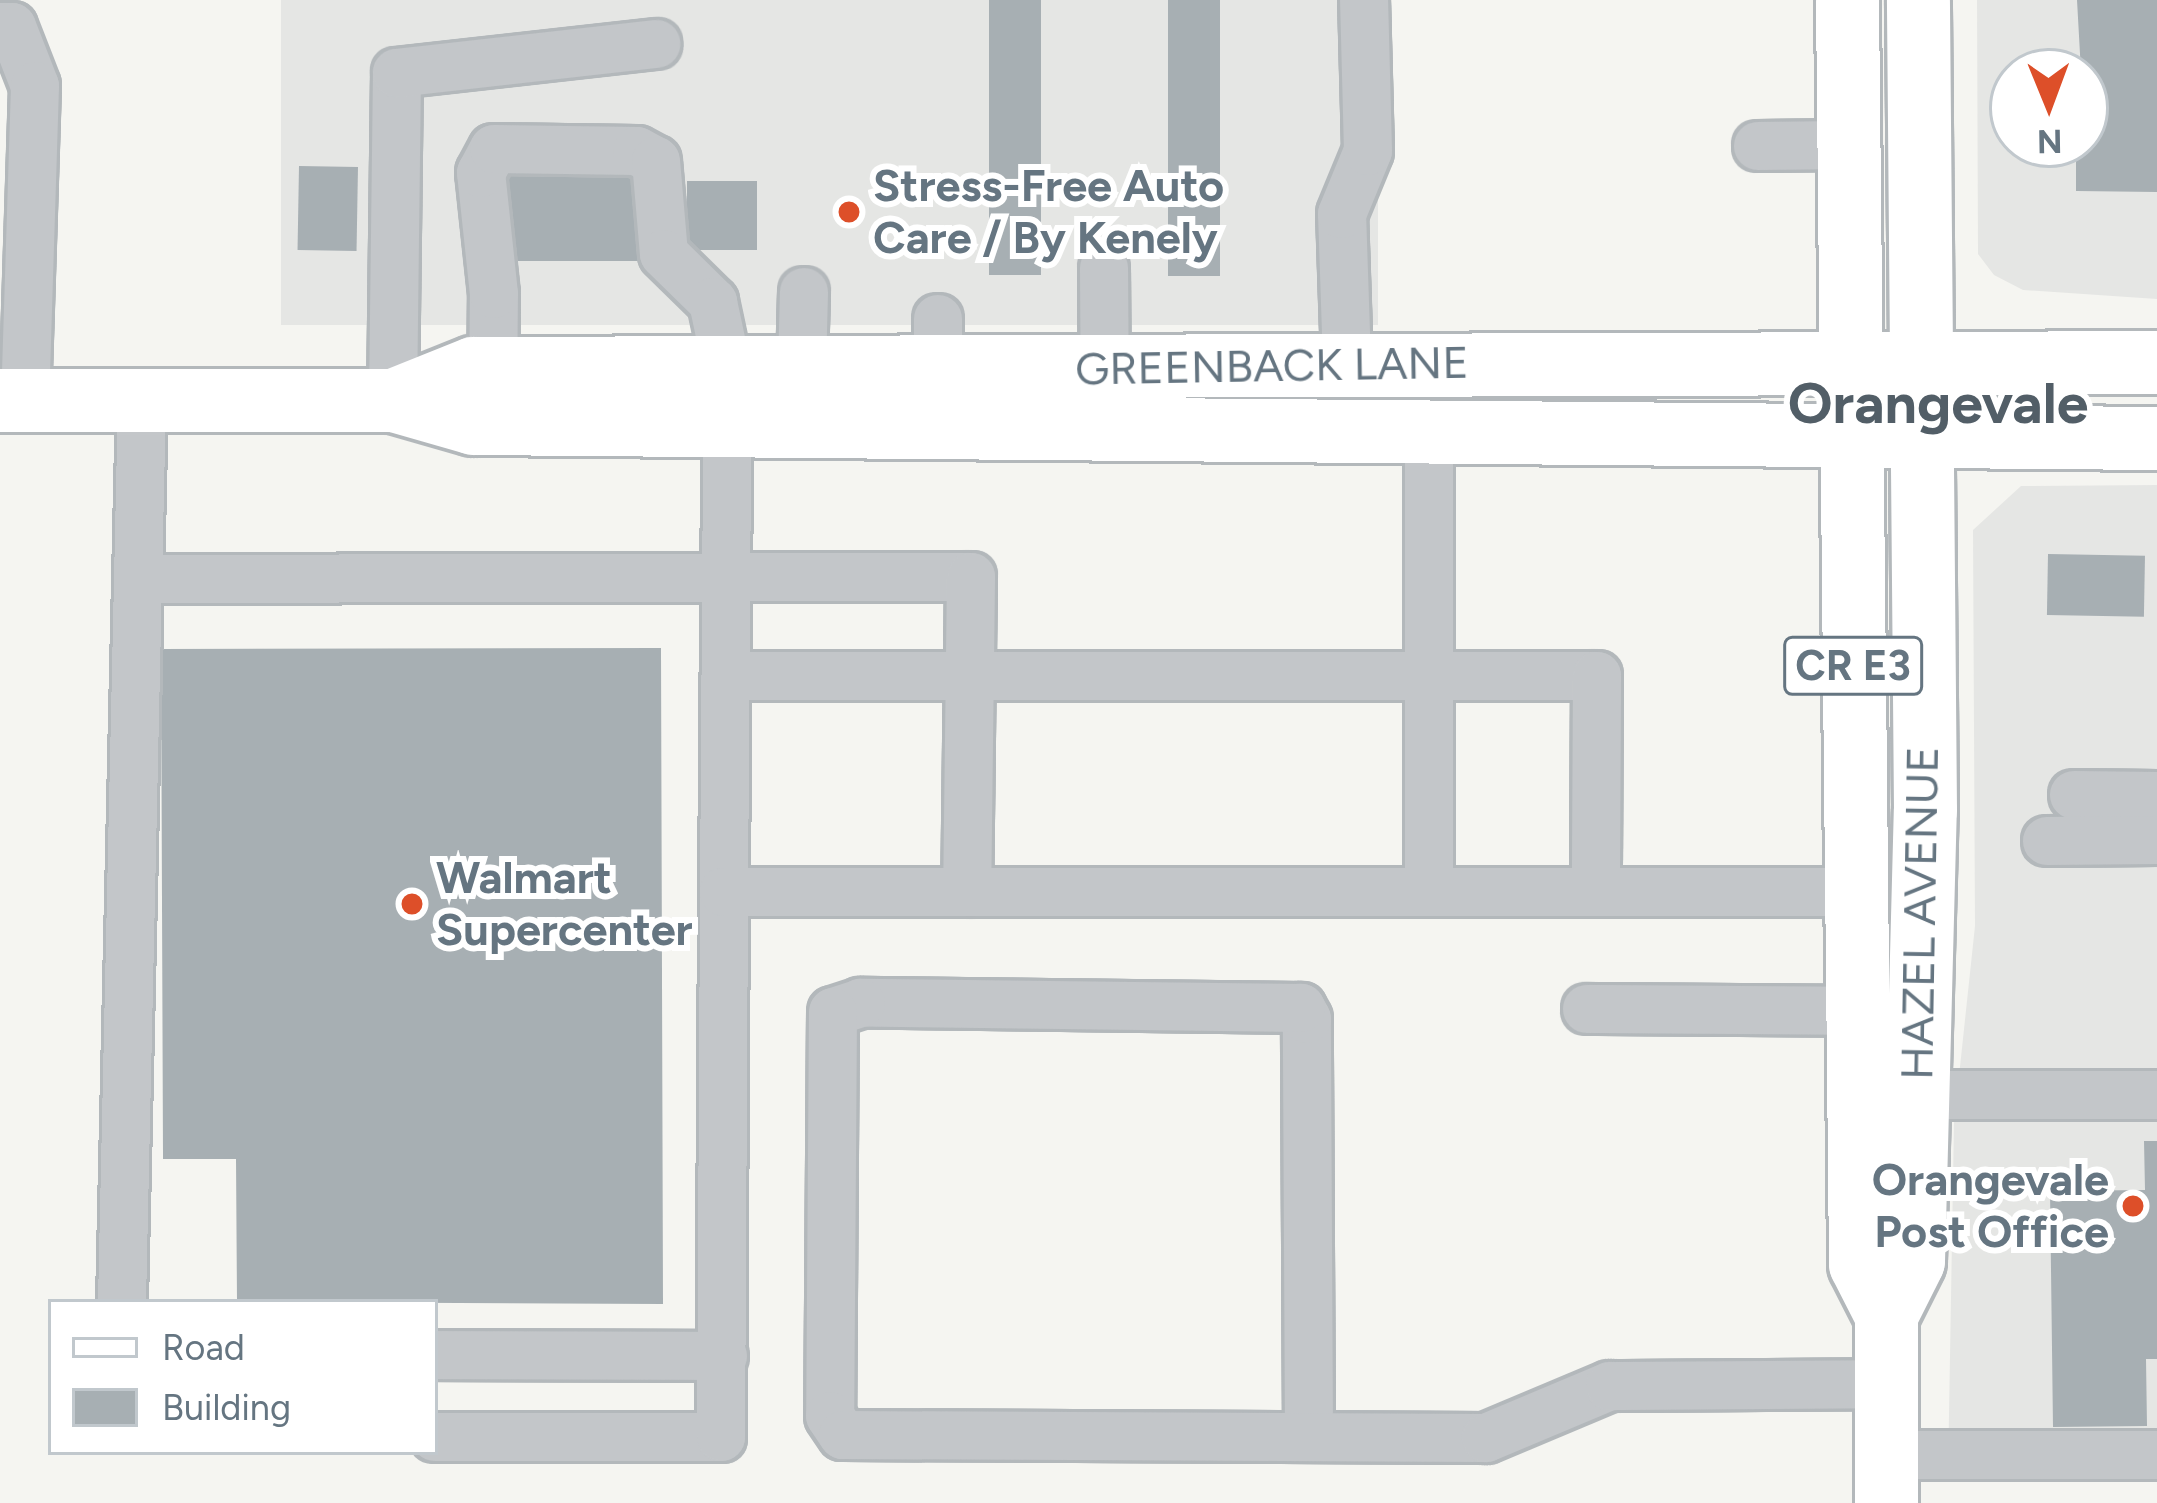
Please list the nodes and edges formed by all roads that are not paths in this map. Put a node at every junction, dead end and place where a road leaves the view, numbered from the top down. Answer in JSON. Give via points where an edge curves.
{"nodes":[{"id":1,"x":1364,"y":0,"type":"edge"},
{"id":2,"x":1846,"y":0,"type":"edge"},
{"id":3,"x":1918,"y":0,"type":"edge"},
{"id":4,"x":0,"y":27,"type":"edge"},
{"id":5,"x":656,"y":44,"type":"dead end"},
{"id":6,"x":1847,"y":145,"type":"junction"},
{"id":7,"x":1758,"y":146,"type":"dead end"},
{"id":8,"x":1104,"y":268,"type":"dead end"},
{"id":9,"x":804,"y":292,"type":"dead end"},
{"id":10,"x":2157,"y":362,"type":"edge"},
{"id":11,"x":1346,"y":363,"type":"junction"},
{"id":12,"x":1848,"y":364,"type":"junction"},
{"id":13,"x":1925,"y":364,"type":"junction"},
{"id":14,"x":822,"y":368,"type":"junction"},
{"id":15,"x":1105,"y":370,"type":"junction"},
{"id":16,"x":493,"y":396,"type":"junction"},
{"id":17,"x":727,"y":396,"type":"junction"},
{"id":18,"x":13,"y":400,"type":"edge"},
{"id":19,"x":142,"y":400,"type":"junction"},
{"id":20,"x":393,"y":400,"type":"junction"},
{"id":21,"x":1105,"y":431,"type":"junction"},
{"id":22,"x":1182,"y":432,"type":"junction"},
{"id":23,"x":1429,"y":437,"type":"junction"},
{"id":24,"x":2157,"y":438,"type":"edge"},
{"id":25,"x":1926,"y":439,"type":"junction"},
{"id":26,"x":1852,"y":440,"type":"junction"},
{"id":27,"x":728,"y":577,"type":"junction"},
{"id":28,"x":139,"y":579,"type":"junction"},
{"id":29,"x":727,"y":676,"type":"junction"},
{"id":30,"x":967,"y":676,"type":"junction"},
{"id":31,"x":1429,"y":676,"type":"junction"},
{"id":32,"x":2074,"y":795,"type":"dead end"},
{"id":33,"x":2157,"y":796,"type":"edge"},
{"id":34,"x":2157,"y":839,"type":"edge"},
{"id":35,"x":2047,"y":841,"type":"dead end"},
{"id":36,"x":724,"y":892,"type":"junction"},
{"id":37,"x":967,"y":892,"type":"junction"},
{"id":38,"x":1429,"y":892,"type":"junction"},
{"id":39,"x":1596,"y":892,"type":"junction"},
{"id":40,"x":1854,"y":900,"type":"junction"},
{"id":41,"x":1587,"y":1009,"type":"dead end"},
{"id":42,"x":1857,"y":1011,"type":"junction"},
{"id":43,"x":1916,"y":1095,"type":"junction"},
{"id":44,"x":2157,"y":1095,"type":"edge"},
{"id":45,"x":122,"y":1299,"type":"edge"},
{"id":46,"x":1886,"y":1315,"type":"junction"},
{"id":47,"x":438,"y":1355,"type":"edge"},
{"id":48,"x":724,"y":1356,"type":"junction"},
{"id":49,"x":1886,"y":1384,"type":"junction"},
{"id":50,"x":1310,"y":1435,"type":"junction"},
{"id":51,"x":438,"y":1437,"type":"edge"},
{"id":52,"x":2157,"y":1455,"type":"edge"},
{"id":53,"x":1886,"y":1479,"type":"edge"}],
"edges":[{"from":1,"to":11,"type":"street","via":[[1368,151],[1342,214]]},
{"from":2,"to":6,"type":"main road","name":"HAZEL AVENUE","number":"CR E3"},
{"from":3,"to":13,"type":"main road","name":"HAZEL AVENUE","number":"CR E3"},
{"from":4,"to":18,"type":"street","via":[[12,27],[35,86]]},
{"from":5,"to":20,"type":"street","via":[[397,73]]},
{"from":6,"to":7,"type":"street"},
{"from":6,"to":12,"type":"main road","name":"HAZEL AVENUE","number":"CR E3"},
{"from":8,"to":15,"type":"street"},
{"from":9,"to":14,"type":"street"},
{"from":10,"to":13,"type":"main road","name":"GREENBACK LANE"},
{"from":11,"to":12,"type":"main road","name":"GREENBACK LANE"},
{"from":11,"to":15,"type":"main road","name":"GREENBACK LANE"},
{"from":11,"to":22,"type":"main road","via":[[1317,400],[1206,398]]},
{"from":12,"to":13,"type":"main road","name":"GREENBACK LANE"},
{"from":12,"to":26,"type":"main road","name":"HAZEL AVENUE","number":"CR E3"},
{"from":13,"to":25,"type":"main road","name":"HAZEL AVENUE","number":"CR E3"},
{"from":14,"to":15,"type":"main road","name":"GREENBACK LANE","via":[[938,344]]},
{"from":14,"to":17,"type":"main road","via":[[810,392],[751,404]]},
{"from":15,"to":21,"type":"street"},
{"from":16,"to":17,"type":"main road","name":"GREENBACK LANE"},
{"from":16,"to":17,"type":"main road","name":"GREENBACK LANE","via":[[578,424],[602,399]]},
{"from":16,"to":17,"type":"street","via":[[481,173],[482,159],[509,148],[637,151],[656,161],[664,254],[713,302]]},
{"from":16,"to":20,"type":"main road","name":"GREENBACK LANE","via":[[473,368]]},
{"from":17,"to":21,"type":"main road","name":"GREENBACK LANE"},
{"from":17,"to":27,"type":"street"},
{"from":18,"to":19,"type":"main road","name":"GREENBACK LANE"},
{"from":19,"to":20,"type":"main road","name":"GREENBACK LANE"},
{"from":19,"to":28,"type":"street"},
{"from":21,"to":22,"type":"main road","name":"GREENBACK LANE"},
{"from":22,"to":23,"type":"main road","name":"GREENBACK LANE"},
{"from":23,"to":26,"type":"main road","name":"GREENBACK LANE"},
{"from":23,"to":31,"type":"street"},
{"from":24,"to":25,"type":"main road","name":"GREENBACK LANE"},
{"from":25,"to":26,"type":"main road","name":"GREENBACK LANE"},
{"from":25,"to":43,"type":"main road","name":"HAZEL AVENUE","number":"CR E3"},
{"from":26,"to":40,"type":"main road","name":"HAZEL AVENUE","number":"CR E3"},
{"from":27,"to":28,"type":"street"},
{"from":27,"to":29,"type":"street"},
{"from":27,"to":30,"type":"street","via":[[971,577]]},
{"from":28,"to":45,"type":"street"},
{"from":29,"to":30,"type":"street"},
{"from":29,"to":36,"type":"street"},
{"from":30,"to":31,"type":"street"},
{"from":30,"to":37,"type":"street"},
{"from":31,"to":38,"type":"street"},
{"from":31,"to":39,"type":"street","via":[[1597,676]]},
{"from":32,"to":33,"type":"street"},
{"from":34,"to":35,"type":"street"},
{"from":36,"to":37,"type":"street"},
{"from":36,"to":48,"type":"street"},
{"from":37,"to":38,"type":"street"},
{"from":38,"to":39,"type":"street"},
{"from":39,"to":40,"type":"street"},
{"from":40,"to":42,"type":"main road","name":"HAZEL AVENUE","number":"CR E3"},
{"from":40,"to":43,"type":"main road","via":[[1884,948],[1891,1075]]},
{"from":41,"to":42,"type":"street"},
{"from":42,"to":46,"type":"main road","name":"HAZEL AVENUE","number":"CR E3","via":[[1860,1264]]},
{"from":43,"to":44,"type":"street"},
{"from":43,"to":46,"type":"main road","name":"HAZEL AVENUE","number":"CR E3","via":[[1913,1262]]},
{"from":46,"to":49,"type":"main road","name":"HAZEL AVENUE","number":"CR E3"},
{"from":47,"to":48,"type":"street"},
{"from":48,"to":51,"type":"street","via":[[721,1437]]},
{"from":49,"to":50,"type":"street","via":[[1610,1386],[1486,1438]]},
{"from":49,"to":53,"type":"main road","name":"HAZEL AVENUE","number":"CR E3"},
{"from":50,"to":50,"type":"street","via":[[835,1430],[833,1012],[861,1003],[1300,1008],[1307,1019]]},
{"from":52,"to":53,"type":"street"}]}
